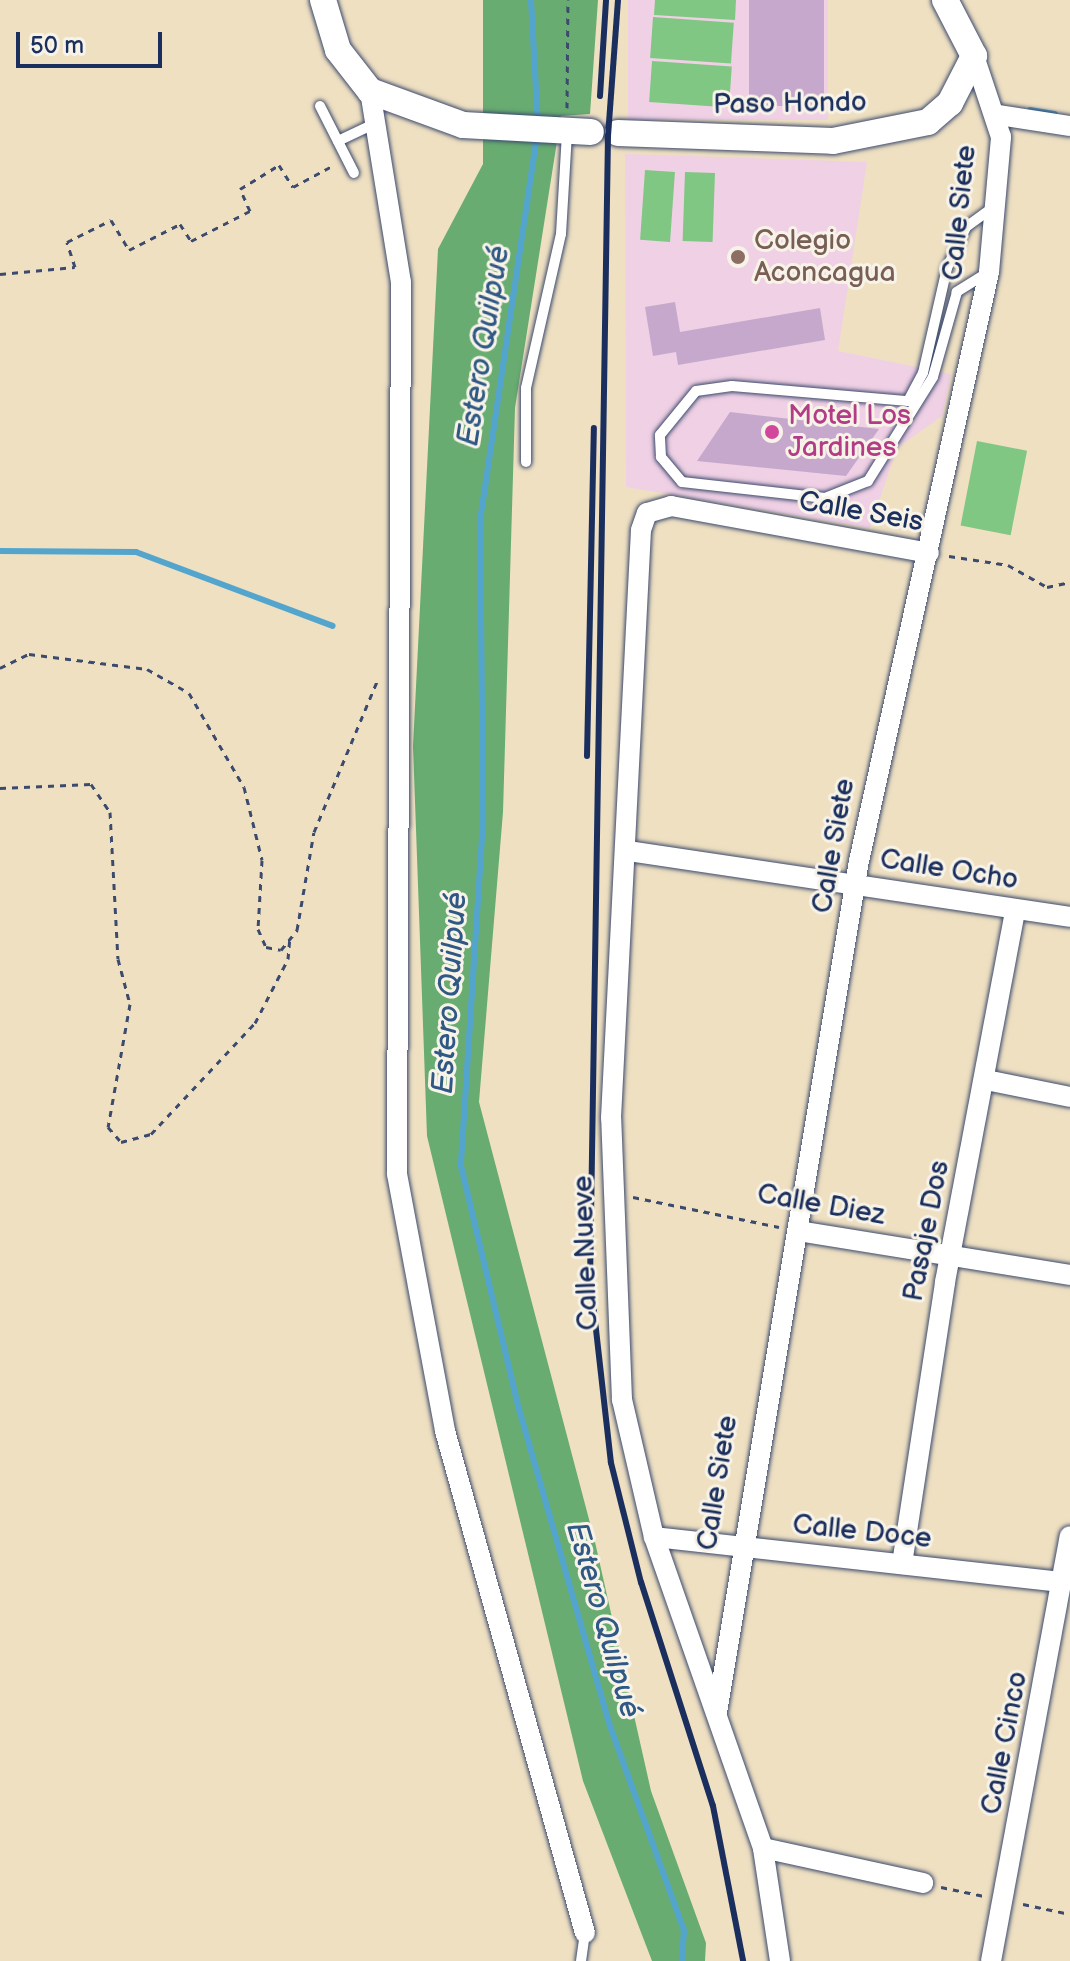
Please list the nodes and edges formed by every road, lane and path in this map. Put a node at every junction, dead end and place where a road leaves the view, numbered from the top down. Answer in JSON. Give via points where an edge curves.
{"nodes":[{"id":1,"x":323,"y":0,"type":"edge"},
{"id":2,"x":568,"y":0,"type":"edge"},
{"id":3,"x":945,"y":0,"type":"edge"},
{"id":4,"x":974,"y":56,"type":"junction"},
{"id":5,"x":370,"y":91,"type":"junction"},
{"id":6,"x":320,"y":106,"type":"dead end"},
{"id":7,"x":998,"y":115,"type":"junction"},
{"id":8,"x":376,"y":123,"type":"junction"},
{"id":9,"x":1070,"y":126,"type":"edge"},
{"id":10,"x":579,"y":132,"type":"junction"},
{"id":11,"x":618,"y":133,"type":"dead end"},
{"id":12,"x":338,"y":141,"type":"junction"},
{"id":13,"x":347,"y":158,"type":"junction"},
{"id":14,"x":354,"y":173,"type":"dead end"},
{"id":15,"x":999,"y":203,"type":"junction"},
{"id":16,"x":989,"y":272,"type":"junction"},
{"id":17,"x":0,"y":274,"type":"edge"},
{"id":18,"x":526,"y":462,"type":"dead end"},
{"id":19,"x":643,"y":519,"type":"joint"},
{"id":20,"x":929,"y":553,"type":"junction"},
{"id":21,"x":1070,"y":582,"type":"edge"},
{"id":22,"x":0,"y":668,"type":"edge"},
{"id":23,"x":381,"y":671,"type":"dead end"},
{"id":24,"x":0,"y":788,"type":"edge"},
{"id":25,"x":629,"y":851,"type":"junction"},
{"id":26,"x":858,"y":884,"type":"junction"},
{"id":27,"x":1015,"y":910,"type":"junction"},
{"id":28,"x":1070,"y":917,"type":"edge"},
{"id":29,"x":290,"y":938,"type":"junction"},
{"id":30,"x":986,"y":1080,"type":"junction"},
{"id":31,"x":1070,"y":1097,"type":"edge"},
{"id":32,"x":610,"y":1192,"type":"junction"},
{"id":33,"x":798,"y":1231,"type":"junction"},
{"id":34,"x":950,"y":1255,"type":"junction"},
{"id":35,"x":1070,"y":1275,"type":"edge"},
{"id":36,"x":1070,"y":1536,"type":"edge"},
{"id":37,"x":654,"y":1537,"type":"junction"},
{"id":38,"x":740,"y":1547,"type":"junction"},
{"id":39,"x":902,"y":1564,"type":"junction"},
{"id":40,"x":1063,"y":1582,"type":"junction"},
{"id":41,"x":717,"y":1716,"type":"junction"},
{"id":42,"x":763,"y":1848,"type":"junction"},
{"id":43,"x":923,"y":1883,"type":"dead end"},
{"id":44,"x":585,"y":1933,"type":"joint"},
{"id":45,"x":581,"y":1961,"type":"edge"},
{"id":46,"x":780,"y":1961,"type":"edge"},
{"id":47,"x":991,"y":1961,"type":"edge"}],
"edges":[{"from":1,"to":5,"type":"street","via":[[338,50]]},
{"from":2,"to":10,"type":"path"},
{"from":3,"to":4,"type":"street","name":"Calle Siete"},
{"from":4,"to":7,"type":"street","name":"Calle Siete"},
{"from":4,"to":11,"type":"street","name":"Paso Hondo","via":[[950,103],[928,122],[899,131],[833,141]]},
{"from":5,"to":8,"type":"street"},
{"from":5,"to":10,"type":"street","via":[[463,125]]},
{"from":6,"to":12,"type":"lane"},
{"from":7,"to":9,"type":"street"},
{"from":7,"to":15,"type":"street","name":"Calle Siete"},
{"from":8,"to":12,"type":"lane"},
{"from":8,"to":44,"type":"street","via":[[401,282],[397,1174],[445,1431]]},
{"from":10,"to":18,"type":"lane","via":[[526,388]]},
{"from":12,"to":13,"type":"lane"},
{"from":13,"to":14,"type":"lane"},
{"from":13,"to":17,"type":"path","via":[[293,187],[279,165],[240,189],[250,211],[191,241],[180,224],[129,250],[111,220],[67,242],[75,267]]},
{"from":15,"to":16,"type":"street","name":"Calle Siete"},
{"from":15,"to":16,"type":"lane","via":[[966,227],[947,268],[923,373],[908,401],[732,386],[696,391],[660,435],[661,457],[682,482],[696,484],[825,498],[868,481],[933,377],[957,292]]},
{"from":16,"to":20,"type":"street","name":"Calle Siete"},
{"from":19,"to":20,"type":"street","name":"Calle Seis","via":[[654,508],[671,506]]},
{"from":19,"to":25,"type":"street","name":"Calle Nueve"},
{"from":20,"to":21,"type":"path","name":"Calle Seis","via":[[1008,565],[1047,587]]},
{"from":20,"to":26,"type":"street","name":"Calle Siete"},
{"from":22,"to":29,"type":"path","via":[[29,654],[147,669],[189,693],[244,787],[262,860],[258,929],[266,947],[281,950]]},
{"from":23,"to":29,"type":"path","via":[[314,832],[307,891]]},
{"from":24,"to":29,"type":"path","via":[[91,784],[110,812],[118,959],[130,1004],[108,1127],[121,1142],[151,1134],[255,1023],[288,959]]},
{"from":25,"to":26,"type":"street","name":"Calle Ocho"},
{"from":25,"to":32,"type":"street","name":"Calle Nueve"},
{"from":26,"to":27,"type":"street","name":"Calle Ocho"},
{"from":26,"to":33,"type":"street","name":"Calle Siete"},
{"from":27,"to":28,"type":"street","name":"Calle Ocho"},
{"from":27,"to":30,"type":"street","name":"Pasaje Dos"},
{"from":30,"to":31,"type":"street"},
{"from":30,"to":34,"type":"street","name":"Pasaje Dos"},
{"from":32,"to":33,"type":"path","name":"Calle Diez"},
{"from":32,"to":37,"type":"street","name":"Calle Nueve","via":[[622,1400]]},
{"from":33,"to":34,"type":"street","name":"Calle Diez"},
{"from":33,"to":38,"type":"street","name":"Calle Siete"},
{"from":34,"to":35,"type":"street","name":"Calle Diez"},
{"from":34,"to":39,"type":"street","name":"Pasaje Dos"},
{"from":36,"to":40,"type":"street","name":"Calle Cinco"},
{"from":37,"to":38,"type":"street","name":"Calle Doce"},
{"from":37,"to":41,"type":"street","name":"Calle Nueve"},
{"from":38,"to":39,"type":"street","name":"Calle Doce"},
{"from":38,"to":41,"type":"street","name":"Calle Siete"},
{"from":39,"to":40,"type":"street","name":"Calle Doce"},
{"from":40,"to":47,"type":"street","name":"Calle Cinco"},
{"from":41,"to":42,"type":"street","name":"Calle Nueve"},
{"from":42,"to":43,"type":"street"},
{"from":42,"to":46,"type":"street","name":"Calle Nueve"},
{"from":44,"to":45,"type":"lane"}]}
